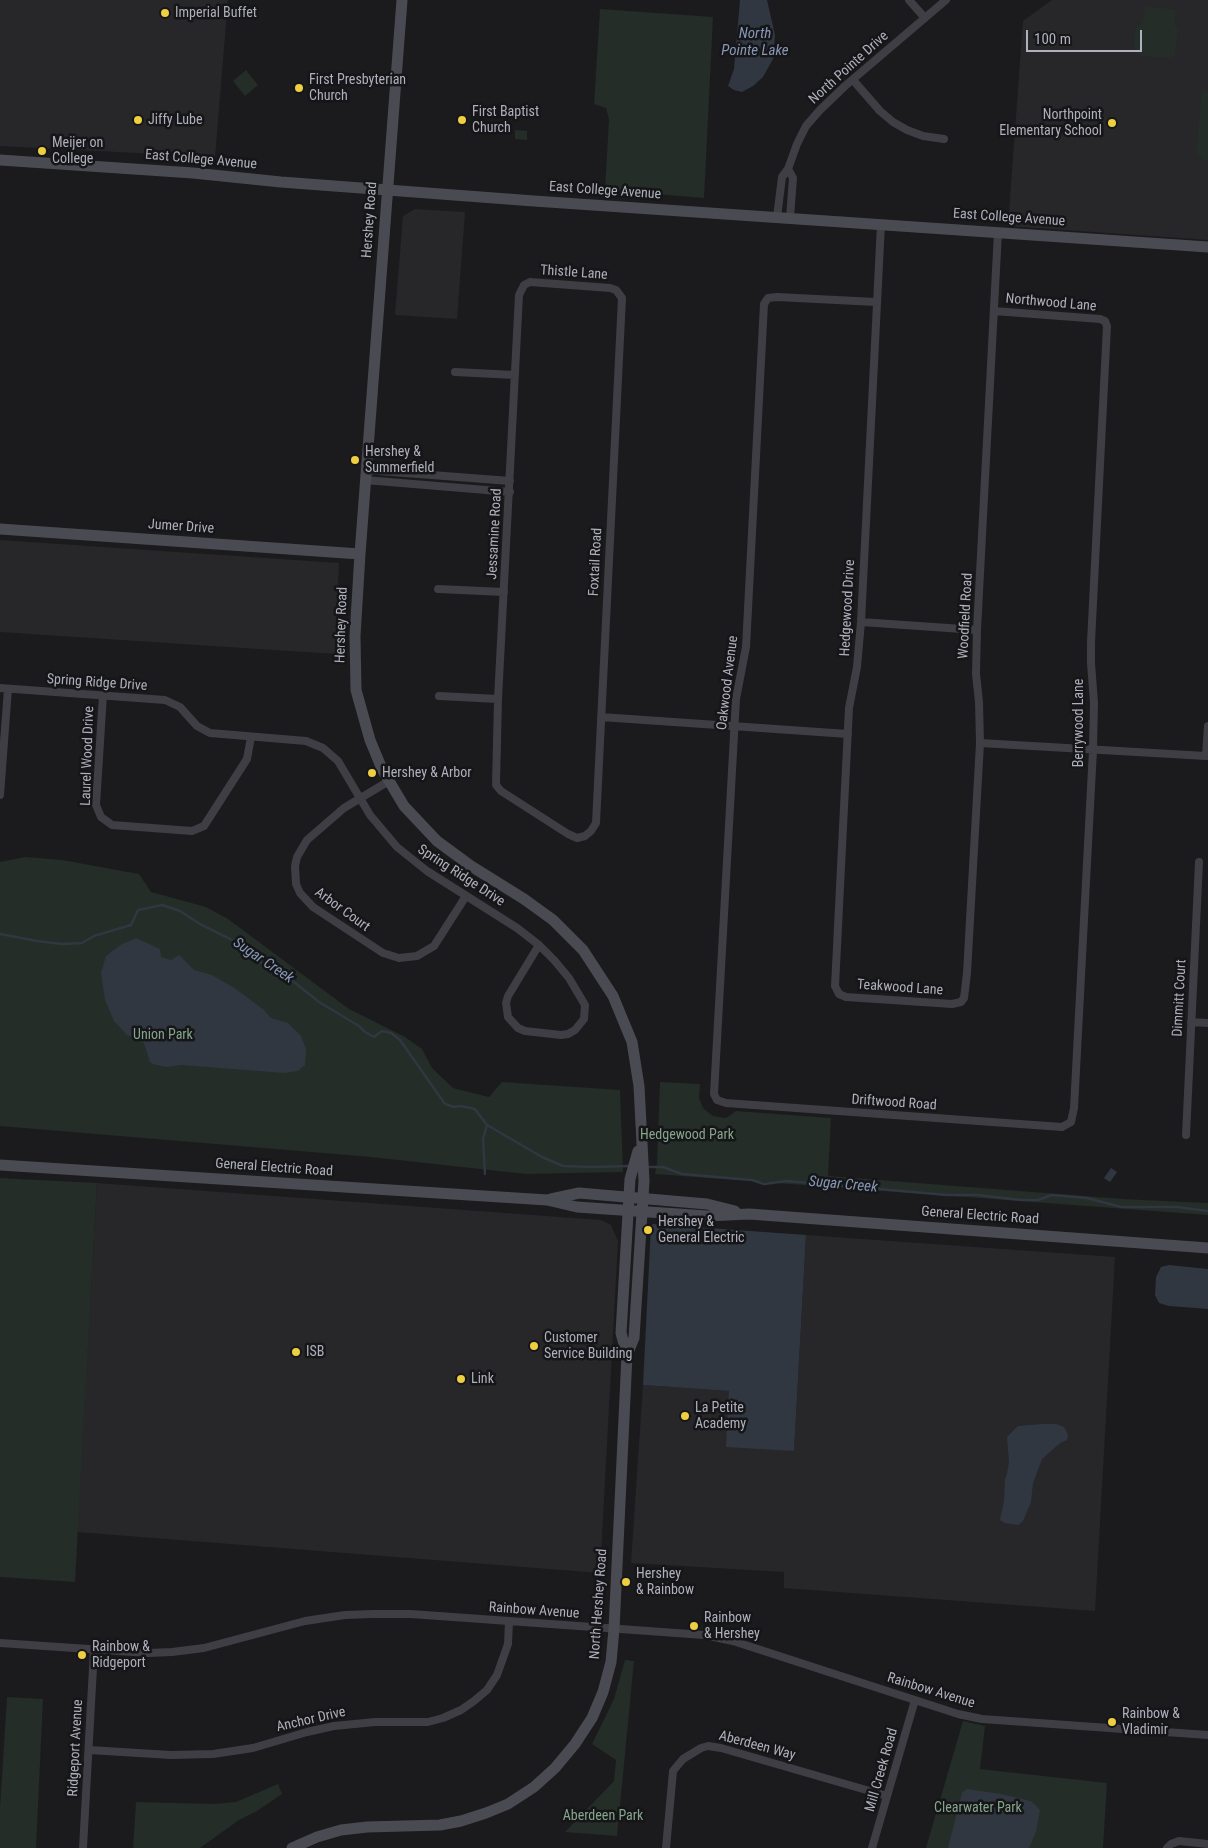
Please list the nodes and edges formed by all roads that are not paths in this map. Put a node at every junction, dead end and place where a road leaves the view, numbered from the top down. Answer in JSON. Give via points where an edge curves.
{"nodes":[{"id":1,"x":402,"y":0,"type":"edge"},
{"id":2,"x":909,"y":0,"type":"edge"},
{"id":3,"x":946,"y":0,"type":"edge"},
{"id":4,"x":924,"y":18,"type":"junction"},
{"id":5,"x":853,"y":80,"type":"junction"},
{"id":6,"x":944,"y":139,"type":"dead end"},
{"id":7,"x":0,"y":160,"type":"edge"},
{"id":8,"x":788,"y":169,"type":"junction"},
{"id":9,"x":387,"y":190,"type":"junction"},
{"id":10,"x":777,"y":217,"type":"junction"},
{"id":11,"x":790,"y":218,"type":"junction"},
{"id":12,"x":881,"y":224,"type":"junction"},
{"id":13,"x":998,"y":232,"type":"junction"},
{"id":14,"x":1208,"y":247,"type":"edge"},
{"id":15,"x":524,"y":286,"type":"joint"},
{"id":16,"x":620,"y":294,"type":"joint"},
{"id":17,"x":876,"y":302,"type":"junction"},
{"id":18,"x":994,"y":311,"type":"junction"},
{"id":19,"x":1105,"y":321,"type":"joint"},
{"id":20,"x":454,"y":372,"type":"dead end"},
{"id":21,"x":515,"y":376,"type":"junction"},
{"id":22,"x":366,"y":475,"type":"junction"},
{"id":23,"x":428,"y":475,"type":"junction"},
{"id":24,"x":510,"y":481,"type":"junction"},
{"id":25,"x":428,"y":485,"type":"junction"},
{"id":26,"x":510,"y":492,"type":"junction"},
{"id":27,"x":0,"y":529,"type":"edge"},
{"id":28,"x":360,"y":554,"type":"junction"},
{"id":29,"x":438,"y":589,"type":"dead end"},
{"id":30,"x":504,"y":592,"type":"junction"},
{"id":31,"x":860,"y":622,"type":"junction"},
{"id":32,"x":977,"y":630,"type":"junction"},
{"id":33,"x":4,"y":688,"type":"edge"},
{"id":34,"x":103,"y":695,"type":"junction"},
{"id":35,"x":439,"y":696,"type":"dead end"},
{"id":36,"x":498,"y":699,"type":"junction"},
{"id":37,"x":601,"y":717,"type":"junction"},
{"id":38,"x":734,"y":726,"type":"junction"},
{"id":39,"x":1208,"y":726,"type":"edge"},
{"id":40,"x":848,"y":734,"type":"junction"},
{"id":41,"x":251,"y":737,"type":"junction"},
{"id":42,"x":980,"y":743,"type":"junction"},
{"id":43,"x":1093,"y":750,"type":"junction"},
{"id":44,"x":389,"y":781,"type":"junction"},
{"id":45,"x":0,"y":795,"type":"edge"},
{"id":46,"x":359,"y":798,"type":"junction"},
{"id":47,"x":591,"y":832,"type":"joint"},
{"id":48,"x":1199,"y":862,"type":"dead end"},
{"id":49,"x":466,"y":896,"type":"junction"},
{"id":50,"x":540,"y":945,"type":"junction"},
{"id":51,"x":837,"y":992,"type":"joint"},
{"id":52,"x":963,"y":1000,"type":"joint"},
{"id":53,"x":1192,"y":1022,"type":"junction"},
{"id":54,"x":1208,"y":1023,"type":"edge"},
{"id":55,"x":717,"y":1100,"type":"joint"},
{"id":56,"x":1069,"y":1124,"type":"joint"},
{"id":57,"x":1186,"y":1135,"type":"dead end"},
{"id":58,"x":641,"y":1142,"type":"junction"},
{"id":59,"x":0,"y":1165,"type":"edge"},
{"id":60,"x":629,"y":1197,"type":"junction"},
{"id":61,"x":643,"y":1198,"type":"junction"},
{"id":62,"x":547,"y":1200,"type":"junction"},
{"id":63,"x":628,"y":1211,"type":"junction"},
{"id":64,"x":642,"y":1212,"type":"junction"},
{"id":65,"x":749,"y":1214,"type":"junction"},
{"id":66,"x":1208,"y":1248,"type":"edge"},
{"id":67,"x":627,"y":1355,"type":"junction"},
{"id":68,"x":509,"y":1621,"type":"junction"},
{"id":69,"x":614,"y":1629,"type":"junction"},
{"id":70,"x":0,"y":1643,"type":"edge"},
{"id":71,"x":94,"y":1650,"type":"junction"},
{"id":72,"x":915,"y":1700,"type":"junction"},
{"id":73,"x":1208,"y":1735,"type":"edge"},
{"id":74,"x":89,"y":1750,"type":"junction"},
{"id":75,"x":887,"y":1796,"type":"junction"},
{"id":76,"x":1208,"y":1844,"type":"edge"},
{"id":77,"x":83,"y":1848,"type":"edge"},
{"id":78,"x":292,"y":1848,"type":"edge"},
{"id":79,"x":666,"y":1848,"type":"edge"},
{"id":80,"x":872,"y":1848,"type":"edge"},
{"id":81,"x":1167,"y":1848,"type":"edge"}],
"edges":[{"from":1,"to":9,"type":"main road","name":"Hershey Road"},
{"from":2,"to":4,"type":"street"},
{"from":3,"to":4,"type":"street","name":"North Pointe Drive"},
{"from":4,"to":5,"type":"street","name":"North Pointe Drive"},
{"from":5,"to":6,"type":"street","via":[[893,122],[923,136]]},
{"from":5,"to":8,"type":"street","name":"North Pointe Drive","via":[[806,126]]},
{"from":7,"to":9,"type":"main road","name":"East College Avenue"},
{"from":8,"to":10,"type":"street","name":"North Pointe Drive","via":[[782,177]]},
{"from":8,"to":11,"type":"street","name":"North Pointe Drive","via":[[793,178]]},
{"from":9,"to":10,"type":"main road","name":"East College Avenue"},
{"from":9,"to":22,"type":"main road","name":"Hershey Road"},
{"from":10,"to":11,"type":"main road","name":"East College Avenue"},
{"from":11,"to":12,"type":"main road","name":"East College Avenue"},
{"from":12,"to":13,"type":"main road","name":"East College Avenue"},
{"from":12,"to":17,"type":"street","name":"Hedgewood Drive"},
{"from":13,"to":14,"type":"main road","name":"East College Avenue"},
{"from":13,"to":18,"type":"street","name":"Woodfield Road"},
{"from":15,"to":16,"type":"street","name":"Thistle Lane","via":[[537,282],[610,288]]},
{"from":15,"to":21,"type":"street","name":"Jessamine Road","via":[[520,295]]},
{"from":16,"to":37,"type":"street","name":"Foxtail Road"},
{"from":17,"to":31,"type":"street","name":"Hedgewood Drive"},
{"from":17,"to":38,"type":"street","name":"Oakwood Avenue","via":[[777,297],[767,299],[764,304],[746,647]]},
{"from":18,"to":19,"type":"street","name":"Northwood Lane"},
{"from":18,"to":32,"type":"street","name":"Woodfield Road"},
{"from":19,"to":43,"type":"street","name":"Berrywood Lane","via":[[1108,338],[1091,642]]},
{"from":20,"to":21,"type":"street"},
{"from":21,"to":24,"type":"street","name":"Jessamine Road"},
{"from":22,"to":23,"type":"street"},
{"from":22,"to":25,"type":"street"},
{"from":22,"to":28,"type":"main road","name":"Hershey Road"},
{"from":23,"to":24,"type":"street"},
{"from":23,"to":25,"type":"street"},
{"from":24,"to":26,"type":"street","name":"Jessamine Road"},
{"from":25,"to":26,"type":"street"},
{"from":26,"to":30,"type":"street","name":"Jessamine Road"},
{"from":27,"to":28,"type":"main road","name":"Jumer Drive"},
{"from":28,"to":44,"type":"main road","name":"Hershey Road","via":[[355,636],[356,690],[370,740]]},
{"from":29,"to":30,"type":"street"},
{"from":30,"to":36,"type":"street","name":"Jessamine Road"},
{"from":31,"to":32,"type":"street"},
{"from":31,"to":40,"type":"street","name":"Hedgewood Drive"},
{"from":32,"to":42,"type":"street","name":"Woodfield Road"},
{"from":33,"to":34,"type":"street","name":"Spring Ridge Drive"},
{"from":33,"to":45,"type":"street"},
{"from":34,"to":41,"type":"street","name":"Spring Ridge Drive","via":[[165,700],[180,707],[197,726],[210,733]]},
{"from":34,"to":41,"type":"street","name":"Laurel Wood Drive","via":[[96,805],[101,817],[112,825],[192,831],[204,826],[247,759]]},
{"from":35,"to":36,"type":"street"},
{"from":36,"to":47,"type":"street","name":"Jessamine Road","via":[[496,786],[568,834],[577,838]]},
{"from":37,"to":38,"type":"street"},
{"from":37,"to":47,"type":"street","name":"Foxtail Road","via":[[596,823]]},
{"from":38,"to":40,"type":"street"},
{"from":38,"to":55,"type":"street","name":"Oakwood Avenue","via":[[714,1094]]},
{"from":39,"to":43,"type":"street","via":[[1206,756]]},
{"from":40,"to":51,"type":"street","name":"Hedgewood Drive","via":[[835,969]]},
{"from":41,"to":46,"type":"street","name":"Spring Ridge Drive","via":[[306,741],[323,748],[338,761]]},
{"from":42,"to":43,"type":"street"},
{"from":42,"to":52,"type":"street","name":"Woodfield Road","via":[[967,980]]},
{"from":43,"to":56,"type":"street","name":"Berrywood Lane","via":[[1074,1108]]},
{"from":44,"to":46,"type":"street","name":"Arbor Court"},
{"from":44,"to":58,"type":"main road","name":"Hershey Road","via":[[404,806],[437,841],[553,920],[583,950],[613,996],[632,1042],[639,1086]]},
{"from":46,"to":49,"type":"street","name":"Spring Ridge Drive","via":[[397,847]]},
{"from":46,"to":49,"type":"street","name":"Arbor Court","via":[[300,848],[295,876],[306,901],[383,953],[408,958],[434,946]]},
{"from":48,"to":53,"type":"street","name":"Dimmitt Court"},
{"from":49,"to":50,"type":"street","name":"Spring Ridge Drive"},
{"from":50,"to":50,"type":"street","name":"Spring Ridge Drive","via":[[508,996],[506,1010],[512,1023],[525,1031],[568,1034],[584,1019],[585,1005]]},
{"from":51,"to":52,"type":"street","name":"Teakwood Lane","via":[[846,997],[952,1004]]},
{"from":53,"to":54,"type":"street"},
{"from":53,"to":57,"type":"street","name":"Dimmitt Court"},
{"from":55,"to":56,"type":"street","name":"Driftwood Road","via":[[926,1118],[1062,1127]]},
{"from":58,"to":60,"type":"main road","name":"Hershey Road","via":[[630,1179]]},
{"from":58,"to":61,"type":"main road","name":"Hershey Road"},
{"from":59,"to":62,"type":"main road","name":"General Electric Road"},
{"from":60,"to":61,"type":"main road","name":"General Electric Road"},
{"from":60,"to":62,"type":"main road","name":"General Electric Road","via":[[579,1193]]},
{"from":60,"to":63,"type":"main road","name":"North Hershey Road"},
{"from":61,"to":64,"type":"main road","name":"Hershey Road"},
{"from":61,"to":65,"type":"main road","name":"General Electric Road","via":[[707,1204]]},
{"from":62,"to":63,"type":"main road","name":"General Electric Road","via":[[577,1207]]},
{"from":63,"to":64,"type":"main road","name":"General Electric Road"},
{"from":63,"to":67,"type":"main road","name":"North Hershey Road","via":[[621,1333]]},
{"from":64,"to":65,"type":"main road","name":"General Electric Road","via":[[707,1216]]},
{"from":64,"to":67,"type":"main road","name":"North Hershey Road","via":[[634,1338]]},
{"from":65,"to":66,"type":"main road","name":"General Electric Road"},
{"from":67,"to":69,"type":"main road","name":"North Hershey Road"},
{"from":68,"to":69,"type":"street","name":"Rainbow Avenue"},
{"from":68,"to":71,"type":"street","name":"Rainbow Avenue","via":[[411,1614],[345,1615],[305,1621],[188,1650],[148,1653]]},
{"from":68,"to":74,"type":"street","name":"Anchor Drive","via":[[508,1644],[487,1690],[461,1710],[443,1718],[428,1722],[334,1726],[253,1748],[214,1754]]},
{"from":69,"to":72,"type":"street","name":"Rainbow Avenue","via":[[718,1637]]},
{"from":69,"to":78,"type":"main road","name":"North Hershey Road","via":[[611,1662],[592,1718],[555,1768],[534,1787],[508,1804],[461,1821],[420,1826],[367,1826],[317,1837]]},
{"from":70,"to":71,"type":"street","name":"Rainbow Avenue"},
{"from":71,"to":74,"type":"street","name":"Ridgeport Avenue"},
{"from":72,"to":73,"type":"street","name":"Rainbow Avenue","via":[[982,1719]]},
{"from":72,"to":75,"type":"street","name":"Mill Creek Road"},
{"from":74,"to":77,"type":"street","name":"Ridgeport Avenue"},
{"from":75,"to":79,"type":"street","name":"Aberdeen Way","via":[[708,1746],[683,1759],[673,1770]]},
{"from":75,"to":80,"type":"street","name":"Mill Creek Road"},
{"from":76,"to":81,"type":"street","via":[[1176,1841]]}]}
